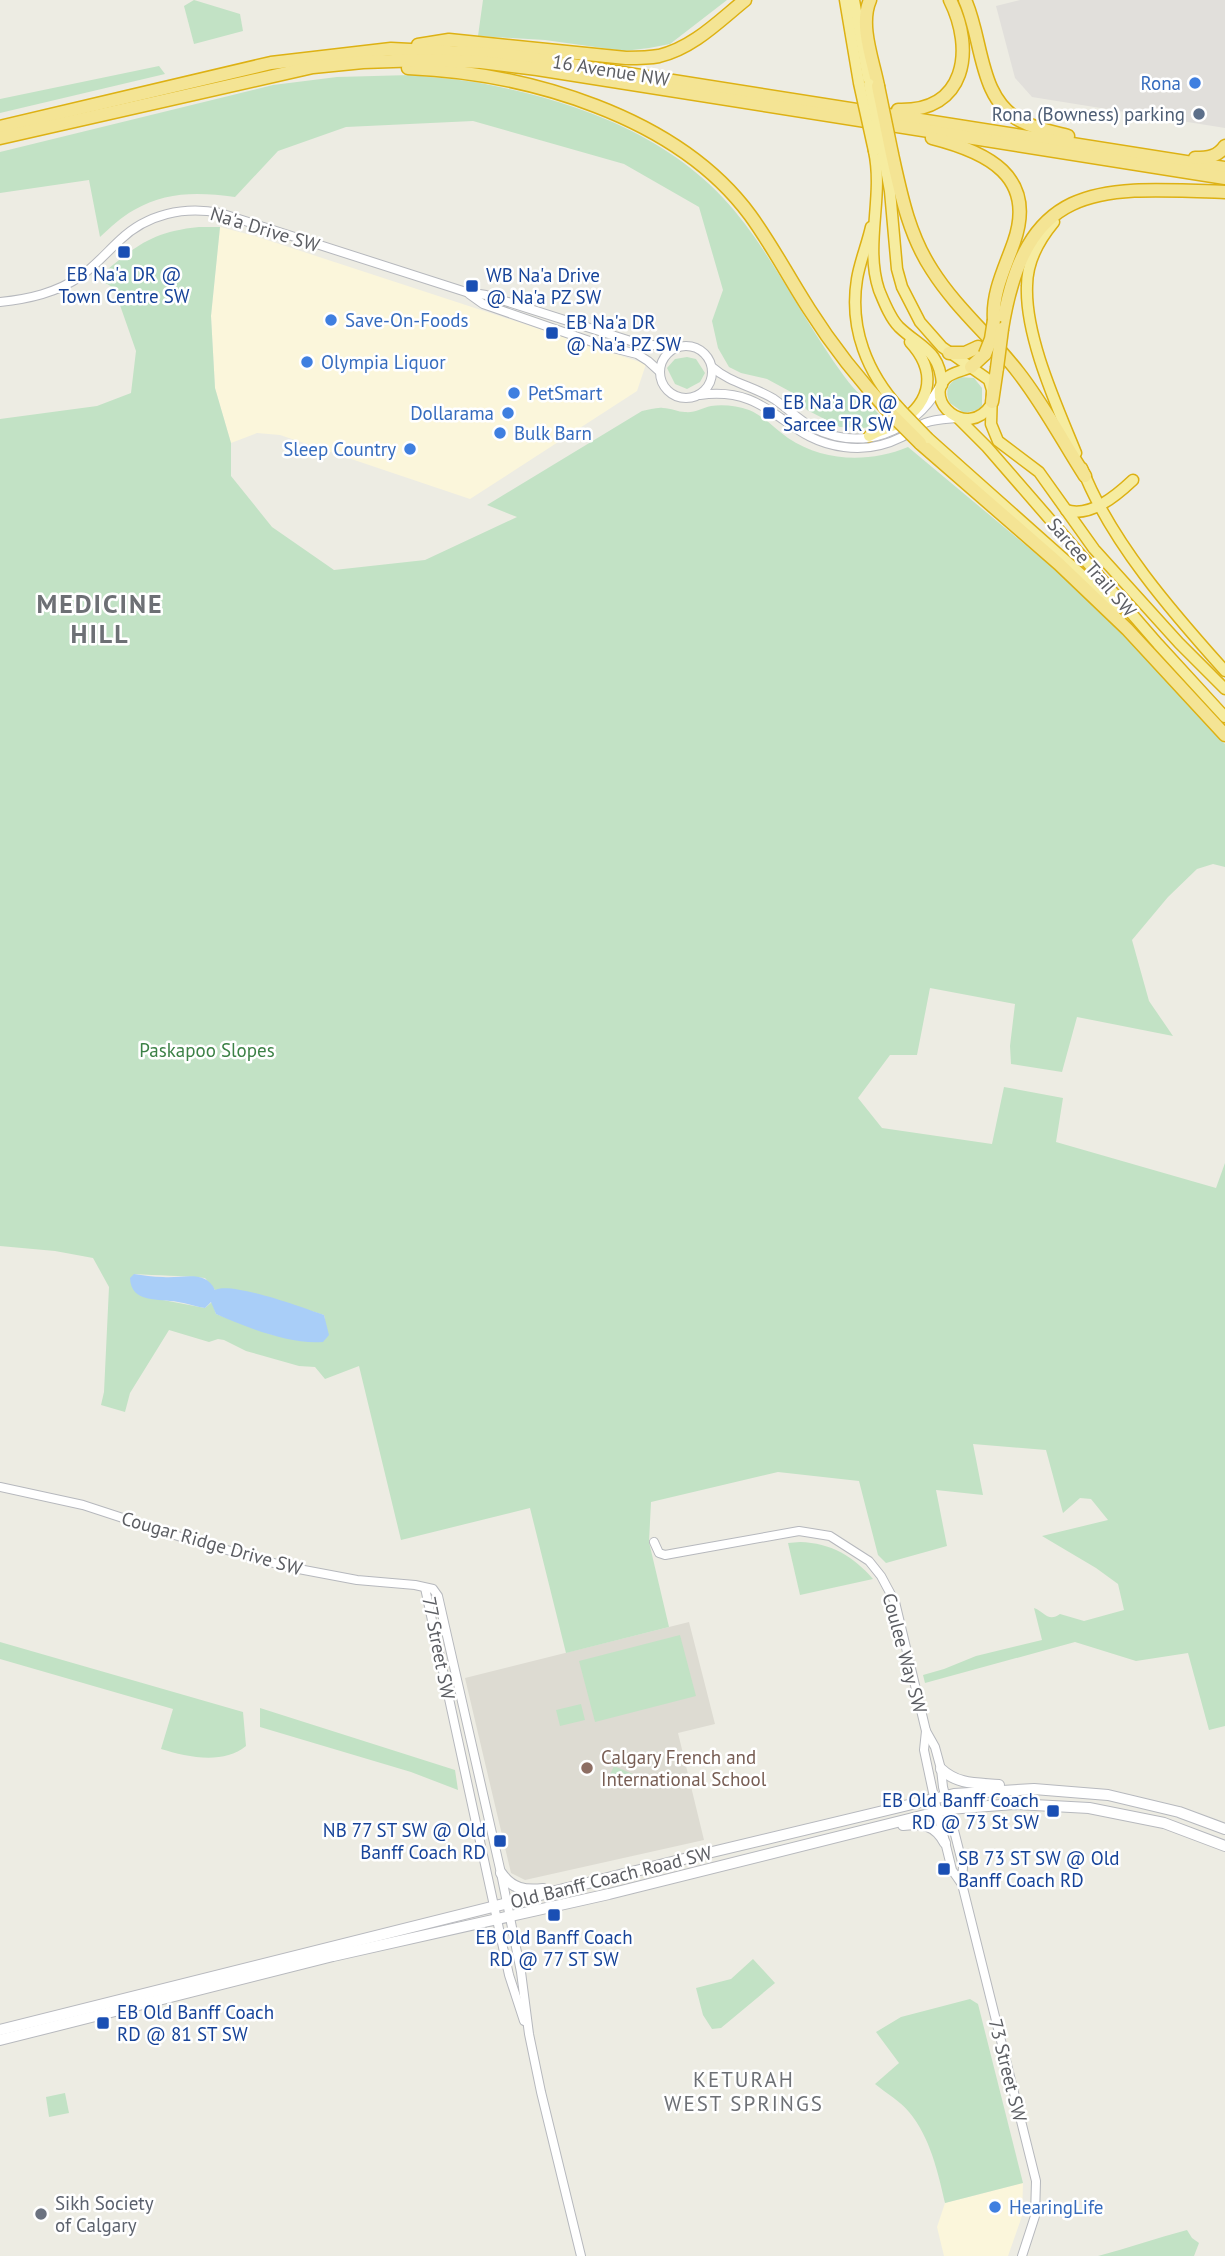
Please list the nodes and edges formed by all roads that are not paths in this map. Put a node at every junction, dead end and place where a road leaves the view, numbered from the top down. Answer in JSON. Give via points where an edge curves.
{"nodes":[{"id":1,"x":746,"y":0,"type":"edge"},
{"id":2,"x":845,"y":0,"type":"edge"},
{"id":3,"x":854,"y":0,"type":"edge"},
{"id":4,"x":870,"y":0,"type":"edge"},
{"id":5,"x":950,"y":0,"type":"edge"},
{"id":6,"x":965,"y":0,"type":"edge"},
{"id":7,"x":391,"y":49,"type":"junction"},
{"id":8,"x":240,"y":83,"type":"junction"},
{"id":9,"x":869,"y":84,"type":"junction"},
{"id":10,"x":855,"y":114,"type":"junction"},
{"id":11,"x":0,"y":127,"type":"edge"},
{"id":12,"x":0,"y":138,"type":"edge"},
{"id":13,"x":1225,"y":146,"type":"edge"},
{"id":14,"x":883,"y":153,"type":"junction"},
{"id":15,"x":1164,"y":158,"type":"junction"},
{"id":16,"x":1225,"y":168,"type":"edge"},
{"id":17,"x":1225,"y":178,"type":"edge"},
{"id":18,"x":1225,"y":192,"type":"edge"},
{"id":19,"x":1094,"y":194,"type":"junction"},
{"id":20,"x":877,"y":200,"type":"junction"},
{"id":21,"x":466,"y":292,"type":"junction"},
{"id":22,"x":0,"y":302,"type":"edge"},
{"id":23,"x":995,"y":319,"type":"junction"},
{"id":24,"x":900,"y":328,"type":"junction"},
{"id":25,"x":677,"y":348,"type":"junction"},
{"id":26,"x":982,"y":351,"type":"junction"},
{"id":27,"x":949,"y":353,"type":"junction"},
{"id":28,"x":712,"y":367,"type":"junction"},
{"id":29,"x":971,"y":367,"type":"junction"},
{"id":30,"x":659,"y":372,"type":"junction"},
{"id":31,"x":942,"y":384,"type":"junction"},
{"id":32,"x":700,"y":395,"type":"junction"},
{"id":33,"x":992,"y":403,"type":"junction"},
{"id":34,"x":895,"y":411,"type":"junction"},
{"id":35,"x":958,"y":418,"type":"junction"},
{"id":36,"x":869,"y":436,"type":"junction"},
{"id":37,"x":924,"y":440,"type":"junction"},
{"id":38,"x":1085,"y":476,"type":"junction"},
{"id":39,"x":1133,"y":480,"type":"dead end"},
{"id":40,"x":1100,"y":504,"type":"junction"},
{"id":41,"x":1066,"y":510,"type":"junction"},
{"id":42,"x":1158,"y":644,"type":"junction"},
{"id":43,"x":1225,"y":671,"type":"edge"},
{"id":44,"x":1225,"y":689,"type":"edge"},
{"id":45,"x":1225,"y":717,"type":"edge"},
{"id":46,"x":1225,"y":735,"type":"edge"},
{"id":47,"x":0,"y":1487,"type":"edge"},
{"id":48,"x":654,"y":1542,"type":"dead end"},
{"id":49,"x":425,"y":1588,"type":"junction"},
{"id":50,"x":926,"y":1731,"type":"junction"},
{"id":51,"x":941,"y":1769,"type":"junction"},
{"id":52,"x":1034,"y":1789,"type":"junction"},
{"id":53,"x":946,"y":1796,"type":"junction"},
{"id":54,"x":934,"y":1797,"type":"junction"},
{"id":55,"x":949,"y":1809,"type":"junction"},
{"id":56,"x":937,"y":1811,"type":"junction"},
{"id":57,"x":867,"y":1829,"type":"junction"},
{"id":58,"x":1225,"y":1829,"type":"edge"},
{"id":59,"x":945,"y":1843,"type":"junction"},
{"id":60,"x":1225,"y":1846,"type":"edge"},
{"id":61,"x":501,"y":1873,"type":"junction"},
{"id":62,"x":603,"y":1880,"type":"junction"},
{"id":63,"x":962,"y":1884,"type":"junction"},
{"id":64,"x":507,"y":1902,"type":"junction"},
{"id":65,"x":494,"y":1906,"type":"junction"},
{"id":66,"x":510,"y":1916,"type":"junction"},
{"id":67,"x":496,"y":1919,"type":"junction"},
{"id":68,"x":0,"y":2030,"type":"edge"},
{"id":69,"x":529,"y":2034,"type":"junction"},
{"id":70,"x":0,"y":2040,"type":"edge"},
{"id":71,"x":581,"y":2256,"type":"edge"},
{"id":72,"x":1023,"y":2256,"type":"edge"}],
"edges":[{"from":1,"to":7,"type":"highway","via":[[691,42],[648,57],[449,40]]},
{"from":2,"to":9,"type":"highway"},
{"from":3,"to":9,"type":"highway"},
{"from":4,"to":9,"type":"highway"},
{"from":5,"to":10,"type":"highway","via":[[961,29],[963,54],[959,77],[950,91],[920,108]]},
{"from":6,"to":15,"type":"highway","via":[[993,92],[1012,116],[1044,130]]},
{"from":7,"to":10,"type":"highway","name":"16 Avenue NW","via":[[508,55]]},
{"from":7,"to":11,"type":"highway","name":"16 Avenue NW","via":[[271,63]]},
{"from":8,"to":10,"type":"highway","name":"16 Avenue NW","via":[[331,65],[458,60]]},
{"from":8,"to":12,"type":"highway","name":"16 Avenue NW"},
{"from":8,"to":34,"type":"highway","via":[[345,68],[455,71],[575,99],[649,131],[713,174],[735,198],[834,345]]},
{"from":9,"to":14,"type":"highway","bridge":true},
{"from":9,"to":14,"type":"highway","bridge":true},
{"from":10,"to":15,"type":"highway","name":"16 Avenue NW"},
{"from":10,"to":17,"type":"highway","name":"16 Avenue NW"},
{"from":10,"to":23,"type":"highway","via":[[973,151],[998,164],[1010,178],[1019,201],[1019,222],[999,283]]},
{"from":13,"to":15,"type":"highway","via":[[1210,157]]},
{"from":14,"to":20,"type":"highway"},
{"from":14,"to":27,"type":"highway","via":[[902,287],[919,322]]},
{"from":14,"to":38,"type":"highway","via":[[932,270],[1021,375]]},
{"from":15,"to":16,"type":"highway","name":"16 Avenue NW"},
{"from":18,"to":19,"type":"highway"},
{"from":19,"to":23,"type":"highway","via":[[1061,209],[1038,232]]},
{"from":19,"to":38,"type":"highway","via":[[1052,225],[1037,246],[1027,284],[1027,304],[1043,365]]},
{"from":20,"to":24,"type":"highway","via":[[876,278]]},
{"from":20,"to":34,"type":"highway","via":[[857,279],[854,313],[867,363]]},
{"from":21,"to":22,"type":"street","name":"Na'a Drive SW","via":[[220,213],[191,210],[162,215],[136,228],[64,286],[36,297]]},
{"from":21,"to":25,"type":"street","name":"Na'a Drive SW","via":[[637,343]]},
{"from":21,"to":30,"type":"street","name":"Na'a Drive SW","via":[[483,304],[636,354]]},
{"from":23,"to":26,"type":"highway","bridge":true,"via":[[992,339]]},
{"from":23,"to":33,"type":"highway","bridge":true,"via":[[997,368]]},
{"from":24,"to":31,"type":"highway","via":[[933,355]]},
{"from":24,"to":36,"type":"highway","via":[[925,362],[927,389],[910,414]]},
{"from":25,"to":28,"type":"street","via":[[697,348]]},
{"from":25,"to":30,"type":"street","via":[[664,358]]},
{"from":26,"to":27,"type":"highway"},
{"from":26,"to":29,"type":"highway"},
{"from":27,"to":29,"type":"highway"},
{"from":28,"to":32,"type":"street","via":[[711,381]]},
{"from":28,"to":36,"type":"street","via":[[726,379],[774,399],[817,429],[841,436]]},
{"from":29,"to":31,"type":"highway","via":[[952,374]]},
{"from":29,"to":33,"type":"highway","via":[[989,380]]},
{"from":30,"to":32,"type":"street","via":[[670,394],[687,399]]},
{"from":31,"to":35,"type":"highway","via":[[944,406]]},
{"from":31,"to":36,"type":"street","via":[[929,405],[911,421],[885,435]]},
{"from":32,"to":35,"type":"street","via":[[733,394],[754,400],[810,439],[845,448],[880,445],[926,423]]},
{"from":33,"to":35,"type":"highway","via":[[977,418]]},
{"from":33,"to":41,"type":"highway","name":"Sarcee Trail SW","via":[[992,427],[998,441],[1039,472]]},
{"from":34,"to":37,"type":"highway","bridge":true},
{"from":35,"to":42,"type":"highway","name":"Sarcee Trail SW"},
{"from":37,"to":42,"type":"highway"},
{"from":37,"to":46,"type":"highway","via":[[1127,629]]},
{"from":38,"to":40,"type":"highway"},
{"from":39,"to":40,"type":"highway"},
{"from":40,"to":41,"type":"highway","via":[[1084,512]]},
{"from":40,"to":43,"type":"highway","via":[[1168,608]]},
{"from":41,"to":44,"type":"highway","name":"Sarcee Trail SW","via":[[1142,604]]},
{"from":42,"to":45,"type":"highway","name":"Sarcee Trail SW"},
{"from":47,"to":49,"type":"street","name":"Cougar Ridge Drive SW","via":[[83,1505],[288,1567]]},
{"from":48,"to":50,"type":"street","name":"Coulee Way SW","via":[[665,1555],[800,1531],[830,1536],[852,1548],[881,1576],[895,1602]]},
{"from":49,"to":61,"type":"street","name":"77 Street SW","via":[[438,1596]]},
{"from":49,"to":65,"type":"street","name":"77 Street SW"},
{"from":50,"to":51,"type":"street","name":"73 Street SW"},
{"from":50,"to":54,"type":"street","name":"73 Street SW","via":[[924,1750]]},
{"from":51,"to":52,"type":"main road","via":[[959,1781]]},
{"from":51,"to":53,"type":"street","name":"73 Street SW"},
{"from":52,"to":53,"type":"main road","name":"Old Banff Coach Road SW"},
{"from":52,"to":58,"type":"main road","name":"Old Banff Coach Road SW","via":[[1127,1799]]},
{"from":53,"to":54,"type":"main road","name":"Old Banff Coach Road SW"},
{"from":53,"to":55,"type":"street","name":"73 Street SW"},
{"from":54,"to":56,"type":"street","name":"73 Street SW"},
{"from":54,"to":62,"type":"main road","name":"Old Banff Coach Road SW"},
{"from":55,"to":56,"type":"main road","name":"Old Banff Coach Road SW"},
{"from":55,"to":60,"type":"main road","name":"Old Banff Coach Road SW","via":[[1014,1804],[1089,1808],[1164,1824]]},
{"from":55,"to":63,"type":"street","name":"73 Street SW","via":[[963,1866]]},
{"from":56,"to":57,"type":"main road","name":"Old Banff Coach Road SW"},
{"from":56,"to":59,"type":"street","name":"73 Street SW"},
{"from":57,"to":59,"type":"main road","via":[[924,1825],[936,1829]]},
{"from":57,"to":66,"type":"main road","name":"Old Banff Coach Road SW"},
{"from":59,"to":63,"type":"street","name":"73 Street SW","via":[[952,1870]]},
{"from":61,"to":62,"type":"main road","via":[[511,1885],[524,1889]]},
{"from":61,"to":64,"type":"street","name":"77 Street SW"},
{"from":62,"to":64,"type":"main road","name":"Old Banff Coach Road SW"},
{"from":63,"to":72,"type":"street","name":"73 Street SW","via":[[1035,2181],[1035,2216]]},
{"from":64,"to":65,"type":"main road","name":"Old Banff Coach Road SW"},
{"from":64,"to":66,"type":"street","name":"77 Street SW"},
{"from":65,"to":67,"type":"street","name":"77 Street SW"},
{"from":65,"to":68,"type":"main road","name":"Old Banff Coach Road SW"},
{"from":66,"to":67,"type":"main road","name":"Old Banff Coach Road SW"},
{"from":66,"to":69,"type":"street","name":"77 Street SW"},
{"from":67,"to":69,"type":"street","name":"77 Street SW"},
{"from":67,"to":70,"type":"main road","name":"Old Banff Coach Road SW"},
{"from":69,"to":71,"type":"street","name":"77 Street SW"}]}
